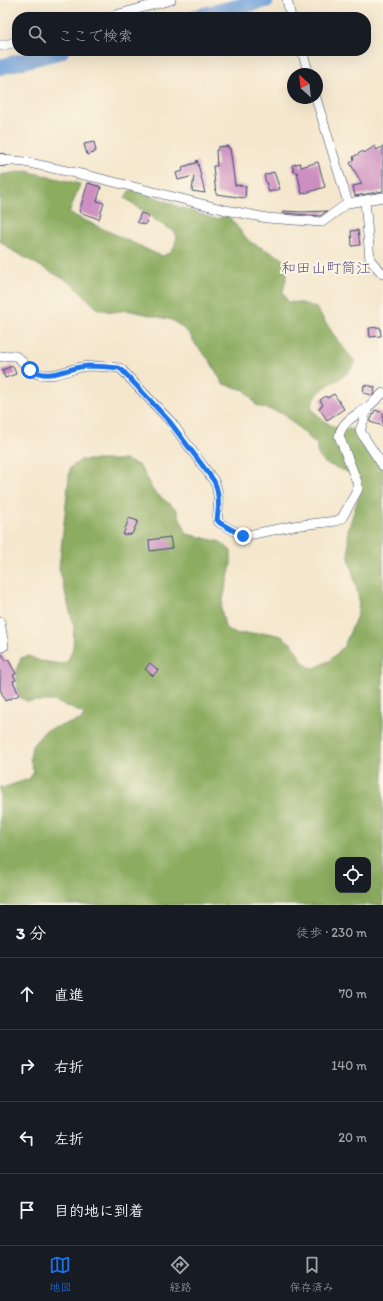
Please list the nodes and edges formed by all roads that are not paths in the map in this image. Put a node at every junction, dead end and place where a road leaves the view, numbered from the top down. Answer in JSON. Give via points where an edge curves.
{"nodes":[{"id":1,"x":171,"y":0,"type":"edge"},
{"id":2,"x":127,"y":12,"type":"edge"},
{"id":3,"x":12,"y":43,"type":"edge"},
{"id":4,"x":0,"y":46,"type":"edge"},
{"id":5,"x":304,"y":56,"type":"edge"},
{"id":6,"x":307,"y":68,"type":"edge"},
{"id":7,"x":318,"y":104,"type":"edge"},
{"id":8,"x":1,"y":160,"type":"edge"},
{"id":9,"x":383,"y":197,"type":"edge"},
{"id":10,"x":365,"y":200,"type":"junction"},
{"id":11,"x":348,"y":203,"type":"junction"},
{"id":12,"x":383,"y":274,"type":"edge"},
{"id":13,"x":0,"y":357,"type":"edge"},
{"id":14,"x":383,"y":393,"type":"edge"},
{"id":15,"x":368,"y":407,"type":"junction"},
{"id":16,"x":383,"y":466,"type":"edge"},
{"id":17,"x":0,"y":622,"type":"edge"},
{"id":18,"x":0,"y":648,"type":"edge"}],
"edges":[{"from":1,"to":2,"type":"street"},
{"from":3,"to":4,"type":"street"},
{"from":5,"to":6,"type":"street"},
{"from":7,"to":11,"type":"street"},
{"from":8,"to":11,"type":"street","via":[[25,162],[94,177],[267,218],[322,222]]},
{"from":9,"to":10,"type":"street"},
{"from":10,"to":11,"type":"street"},
{"from":10,"to":12,"type":"street","via":[[370,260]]},
{"from":13,"to":15,"type":"street","via":[[10,354],[17,356],[30,370],[39,374],[53,374],[87,366],[122,370],[170,422],[214,481],[218,488],[217,520],[243,536],[342,518],[358,489],[339,436],[340,429],[345,422]]},
{"from":14,"to":15,"type":"street"},
{"from":15,"to":16,"type":"street","via":[[360,431]]},
{"from":17,"to":18,"type":"street","via":[[4,646]]}]}
